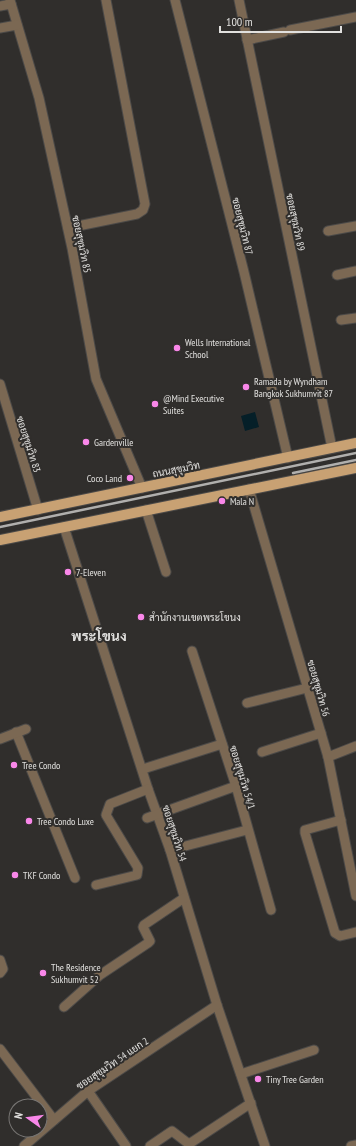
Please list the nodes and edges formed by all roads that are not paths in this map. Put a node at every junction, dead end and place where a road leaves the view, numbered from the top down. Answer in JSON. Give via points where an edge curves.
{"nodes":[{"id":1,"x":106,"y":0,"type":"edge"},
{"id":2,"x":175,"y":0,"type":"edge"},
{"id":3,"x":239,"y":0,"type":"edge"},
{"id":4,"x":10,"y":2,"type":"edge"},
{"id":5,"x":0,"y":6,"type":"edge"},
{"id":6,"x":356,"y":17,"type":"edge"},
{"id":7,"x":17,"y":25,"type":"junction"},
{"id":8,"x":0,"y":28,"type":"edge"},
{"id":9,"x":247,"y":40,"type":"junction"},
{"id":10,"x":356,"y":226,"type":"edge"},
{"id":11,"x":68,"y":228,"type":"junction"},
{"id":12,"x":328,"y":231,"type":"dead end"},
{"id":13,"x":356,"y":271,"type":"edge"},
{"id":14,"x":338,"y":275,"type":"dead end"},
{"id":15,"x":356,"y":318,"type":"edge"},
{"id":16,"x":340,"y":320,"type":"dead end"},
{"id":17,"x":0,"y":384,"type":"edge"},
{"id":18,"x":356,"y":443,"type":"edge"},
{"id":19,"x":332,"y":448,"type":"junction"},
{"id":20,"x":288,"y":458,"type":"junction"},
{"id":21,"x":356,"y":468,"type":"edge"},
{"id":22,"x":142,"y":488,"type":"junction"},
{"id":23,"x":249,"y":489,"type":"junction"},
{"id":24,"x":38,"y":510,"type":"junction"},
{"id":25,"x":146,"y":510,"type":"junction"},
{"id":26,"x":0,"y":517,"type":"edge"},
{"id":27,"x":64,"y":527,"type":"junction"},
{"id":28,"x":0,"y":540,"type":"edge"},
{"id":29,"x":166,"y":572,"type":"dead end"},
{"id":30,"x":192,"y":651,"type":"dead end"},
{"id":31,"x":308,"y":688,"type":"junction"},
{"id":32,"x":247,"y":702,"type":"dead end"},
{"id":33,"x":26,"y":729,"type":"dead end"},
{"id":34,"x":16,"y":732,"type":"junction"},
{"id":35,"x":321,"y":733,"type":"junction"},
{"id":36,"x":0,"y":739,"type":"edge"},
{"id":37,"x":222,"y":744,"type":"junction"},
{"id":38,"x":356,"y":746,"type":"edge"},
{"id":39,"x":262,"y":752,"type":"dead end"},
{"id":40,"x":328,"y":757,"type":"junction"},
{"id":41,"x":143,"y":769,"type":"junction"},
{"id":42,"x":236,"y":786,"type":"junction"},
{"id":43,"x":148,"y":789,"type":"junction"},
{"id":44,"x":157,"y":813,"type":"junction"},
{"id":45,"x":147,"y":818,"type":"dead end"},
{"id":46,"x":341,"y":820,"type":"junction"},
{"id":47,"x":247,"y":830,"type":"junction"},
{"id":48,"x":170,"y":850,"type":"junction"},
{"id":49,"x":75,"y":878,"type":"dead end"},
{"id":50,"x":96,"y":885,"type":"dead end"},
{"id":51,"x":356,"y":896,"type":"edge"},
{"id":52,"x":184,"y":898,"type":"junction"},
{"id":53,"x":271,"y":910,"type":"dead end"},
{"id":54,"x":356,"y":932,"type":"edge"},
{"id":55,"x":0,"y":960,"type":"edge"},
{"id":56,"x":0,"y":973,"type":"edge"},
{"id":57,"x":217,"y":1005,"type":"junction"},
{"id":58,"x":64,"y":1007,"type":"dead end"},
{"id":59,"x":0,"y":1049,"type":"edge"},
{"id":60,"x":314,"y":1050,"type":"dead end"},
{"id":61,"x":241,"y":1074,"type":"junction"},
{"id":62,"x":88,"y":1091,"type":"junction"},
{"id":63,"x":251,"y":1103,"type":"junction"},
{"id":64,"x":54,"y":1120,"type":"junction"},
{"id":65,"x":356,"y":1145,"type":"edge"},
{"id":66,"x":24,"y":1146,"type":"edge"},
{"id":67,"x":126,"y":1146,"type":"edge"},
{"id":68,"x":150,"y":1146,"type":"edge"},
{"id":69,"x":265,"y":1146,"type":"edge"},
{"id":70,"x":352,"y":1146,"type":"edge"}],
"edges":[{"from":1,"to":11,"type":"street","via":[[145,204],[143,210],[137,214]]},
{"from":2,"to":20,"type":"street","name":"ซอยสุขุมวิท 87"},
{"from":3,"to":9,"type":"street","name":"ซอยสุขุมวิท 89"},
{"from":4,"to":5,"type":"street"},
{"from":4,"to":7,"type":"street","name":"ซอยสุขุมวิท 85"},
{"from":6,"to":9,"type":"street"},
{"from":7,"to":8,"type":"street"},
{"from":7,"to":11,"type":"street","name":"ซอยสุขุมวิท 85","via":[[39,98]]},
{"from":9,"to":19,"type":"street","name":"ซอยสุขุมวิท 89"},
{"from":10,"to":12,"type":"street"},
{"from":11,"to":22,"type":"street","name":"ซอยสุขุมวิท 85","via":[[96,379]]},
{"from":13,"to":14,"type":"street"},
{"from":15,"to":16,"type":"street"},
{"from":17,"to":24,"type":"street","name":"ซอยสุขุมวิท 83"},
{"from":18,"to":19,"type":"main road","name":"ถนนสุขุมวิท"},
{"from":19,"to":20,"type":"main road","name":"ถนนสุขุมวิท"},
{"from":20,"to":22,"type":"main road","name":"ถนนสุขุมวิท"},
{"from":21,"to":23,"type":"main road"},
{"from":22,"to":24,"type":"main road","name":"ถนนสุขุมวิท"},
{"from":23,"to":25,"type":"main road"},
{"from":23,"to":31,"type":"street","name":"ซอยสุขุมวิท 56"},
{"from":24,"to":26,"type":"main road","name":"ถนนสุขุมวิท"},
{"from":25,"to":27,"type":"main road"},
{"from":25,"to":29,"type":"street"},
{"from":27,"to":28,"type":"main road"},
{"from":27,"to":41,"type":"street","name":"ซอยสุขุมวิท 54"},
{"from":30,"to":37,"type":"street","name":"ซอยสุขุมวิท 54/1"},
{"from":31,"to":32,"type":"street"},
{"from":31,"to":35,"type":"street","name":"ซอยสุขุมวิท 56"},
{"from":33,"to":34,"type":"street"},
{"from":34,"to":36,"type":"street"},
{"from":34,"to":49,"type":"street"},
{"from":35,"to":39,"type":"street"},
{"from":35,"to":40,"type":"street","name":"ซอยสุขุมวิท 56"},
{"from":37,"to":41,"type":"street"},
{"from":37,"to":42,"type":"street","name":"ซอยสุขุมวิท 54/1"},
{"from":38,"to":40,"type":"street"},
{"from":40,"to":46,"type":"street","name":"ซอยสุขุมวิท 56"},
{"from":41,"to":43,"type":"street","name":"ซอยสุขุมวิท 54"},
{"from":42,"to":44,"type":"street"},
{"from":42,"to":47,"type":"street","name":"ซอยสุขุมวิท 54/1"},
{"from":43,"to":44,"type":"street","name":"ซอยสุขุมวิท 54"},
{"from":43,"to":50,"type":"street","via":[[110,804],[106,812],[138,868],[137,876]]},
{"from":44,"to":45,"type":"street"},
{"from":44,"to":48,"type":"street","name":"ซอยสุขุมวิท 54"},
{"from":46,"to":51,"type":"street","name":"ซอยสุขุมวิท 56"},
{"from":46,"to":54,"type":"street","via":[[305,830],[305,833],[335,933],[340,936]]},
{"from":47,"to":48,"type":"street"},
{"from":47,"to":53,"type":"street","name":"ซอยสุขุมวิท 54/1"},
{"from":48,"to":52,"type":"street","name":"ซอยสุขุมวิท 54"},
{"from":52,"to":57,"type":"street","name":"ซอยสุขุมวิท 54"},
{"from":52,"to":58,"type":"street","via":[[144,924],[150,941],[148,943],[100,975]]},
{"from":55,"to":56,"type":"street"},
{"from":57,"to":61,"type":"street","name":"ซอยสุขุมวิท 54"},
{"from":57,"to":62,"type":"street","name":"ซอยสุขุมวิท 54 แยก 2"},
{"from":59,"to":64,"type":"street"},
{"from":60,"to":61,"type":"street"},
{"from":61,"to":63,"type":"street","name":"ซอยสุขุมวิท 54"},
{"from":62,"to":64,"type":"street","name":"ซอยสุขุมวิท 54 แยก 2"},
{"from":62,"to":67,"type":"street"},
{"from":63,"to":68,"type":"street","via":[[189,1144],[172,1131]]},
{"from":63,"to":69,"type":"street","name":"ซอยสุขุมวิท 54"},
{"from":64,"to":66,"type":"street","name":"ซอยสุขุมวิท 54 แยก 2"},
{"from":65,"to":70,"type":"street"}]}
